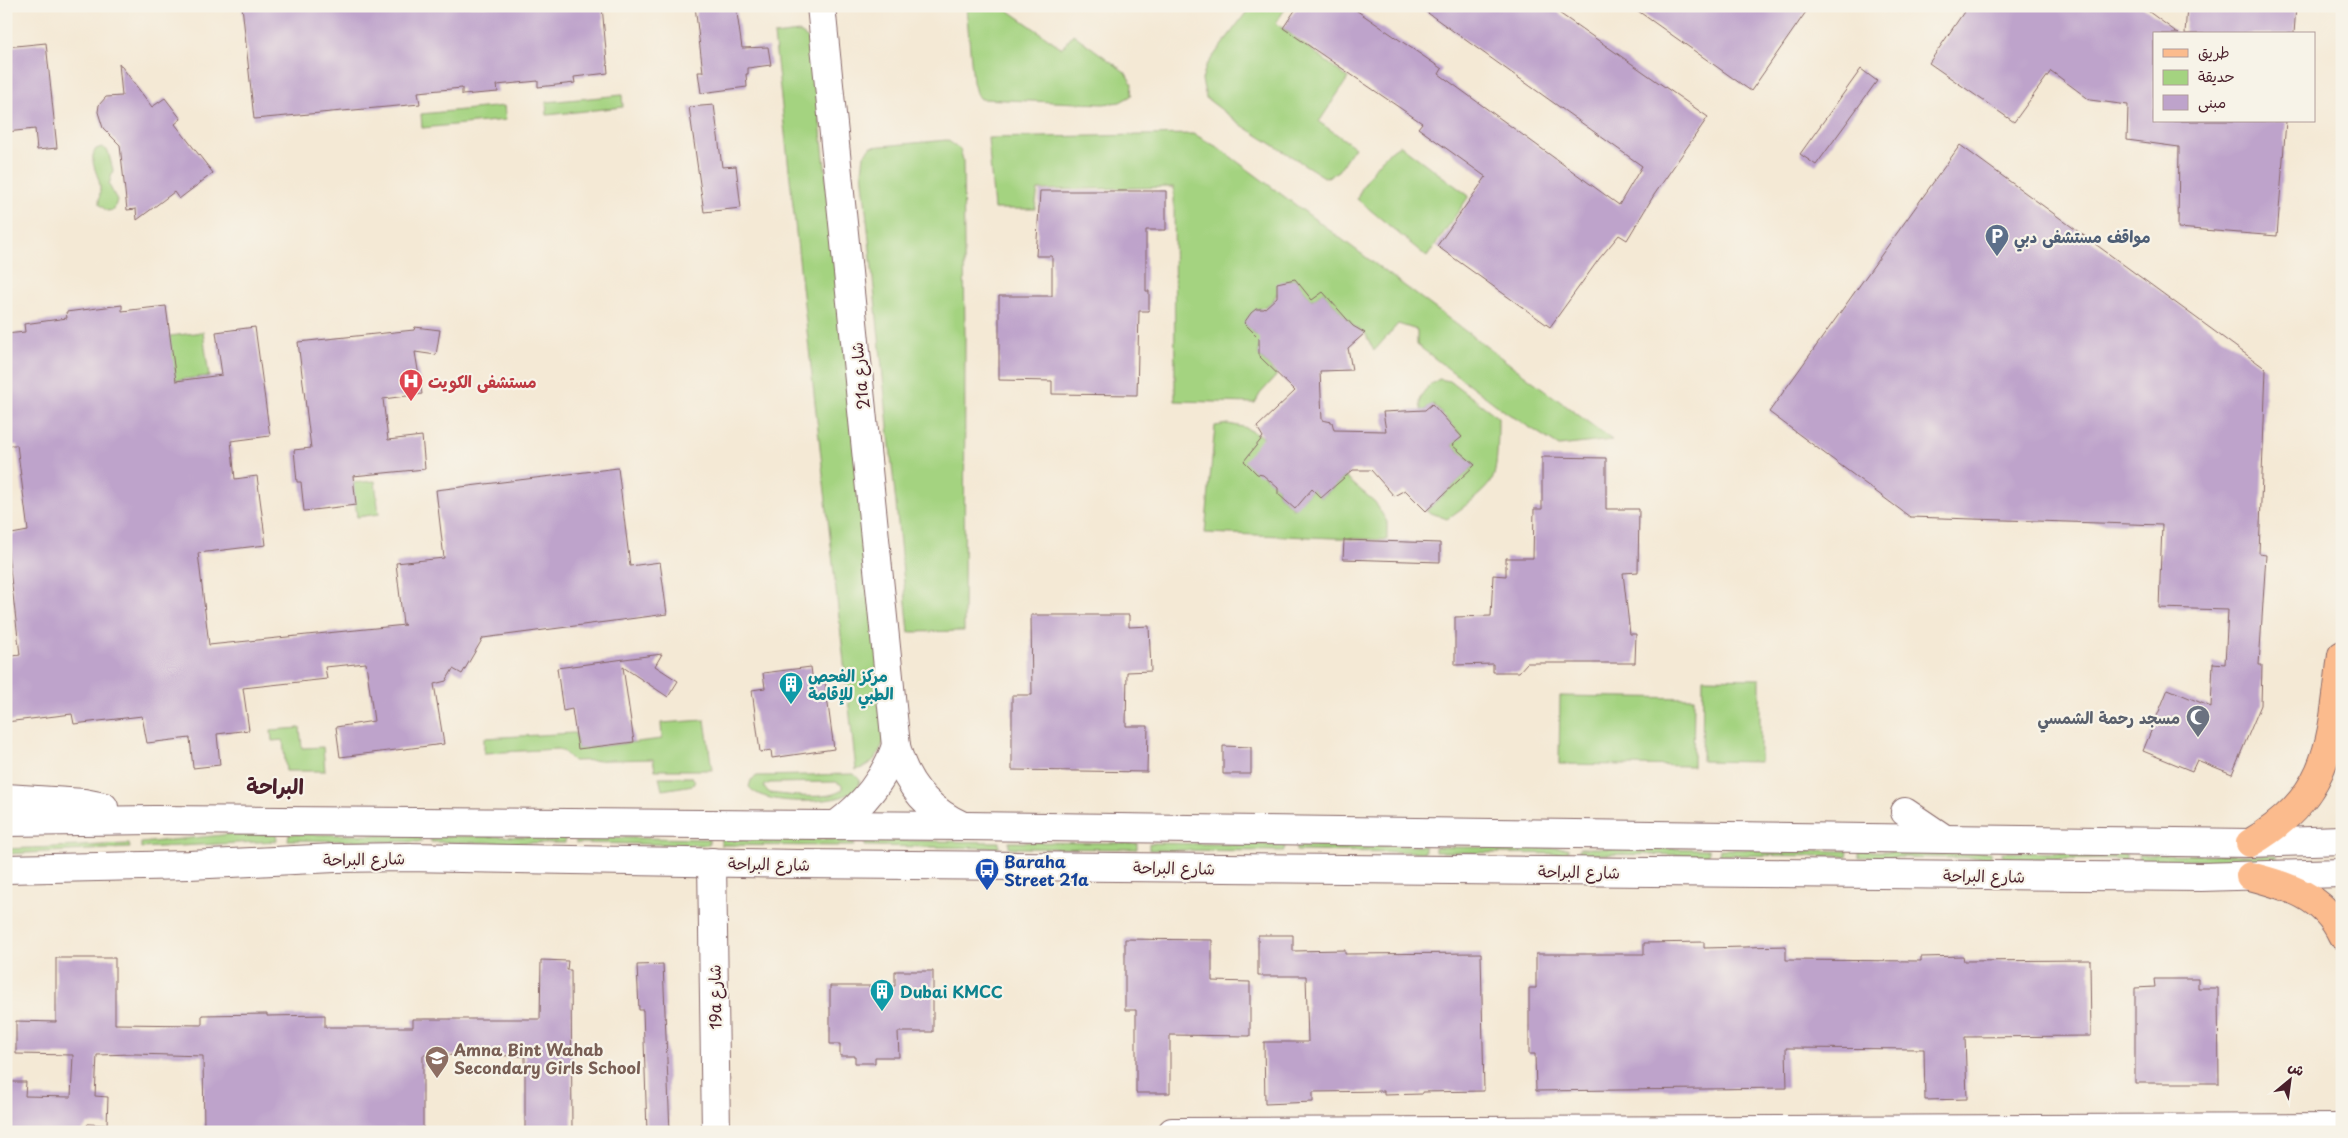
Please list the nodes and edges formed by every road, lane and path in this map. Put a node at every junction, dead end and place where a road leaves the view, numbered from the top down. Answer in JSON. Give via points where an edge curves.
{"nodes":[{"id":1,"x":821,"y":6,"type":"edge"},
{"id":2,"x":2342,"y":655,"type":"edge"},
{"id":3,"x":896,"y":746,"type":"junction"},
{"id":4,"x":6,"y":798,"type":"edge"},
{"id":5,"x":1905,"y":812,"type":"dead end"},
{"id":6,"x":154,"y":820,"type":"junction"},
{"id":7,"x":6,"y":822,"type":"edge"},
{"id":8,"x":836,"y":826,"type":"junction"},
{"id":9,"x":965,"y":826,"type":"junction"},
{"id":10,"x":1945,"y":839,"type":"junction"},
{"id":11,"x":2332,"y":840,"type":"edge"},
{"id":12,"x":2250,"y":843,"type":"junction"},
{"id":13,"x":712,"y":862,"type":"junction"},
{"id":14,"x":6,"y":870,"type":"edge"},
{"id":15,"x":2332,"y":873,"type":"edge"},
{"id":16,"x":2250,"y":876,"type":"junction"},
{"id":17,"x":2342,"y":935,"type":"edge"},
{"id":18,"x":2342,"y":1128,"type":"edge"},
{"id":19,"x":716,"y":1132,"type":"edge"},
{"id":20,"x":1172,"y":1132,"type":"edge"}],
"edges":[{"from":1,"to":3,"type":"street","name":"21a شارع"},
{"from":2,"to":12,"type":"main road","via":[[2330,742],[2322,768],[2310,791],[2293,812]]},
{"from":3,"to":8,"type":"street","name":"21a شارع","via":[[876,787]]},
{"from":3,"to":9,"type":"street","name":"21a شارع","via":[[903,768],[917,791],[938,812]]},
{"from":4,"to":6,"type":"street","via":[[84,804]]},
{"from":5,"to":10,"type":"street"},
{"from":6,"to":7,"type":"street"},
{"from":6,"to":8,"type":"street"},
{"from":8,"to":9,"type":"street"},
{"from":9,"to":10,"type":"street"},
{"from":10,"to":12,"type":"street"},
{"from":11,"to":12,"type":"street"},
{"from":11,"to":15,"type":"street"},
{"from":13,"to":14,"type":"street","name":"شارع البراحة","via":[[335,858]]},
{"from":13,"to":16,"type":"street","name":"شارع البراحة"},
{"from":13,"to":19,"type":"street","name":"19a شارع"},
{"from":15,"to":16,"type":"street","name":"شارع البراحة"},
{"from":16,"to":17,"type":"main road","via":[[2299,890],[2330,914]]},
{"from":18,"to":20,"type":"street"}]}
